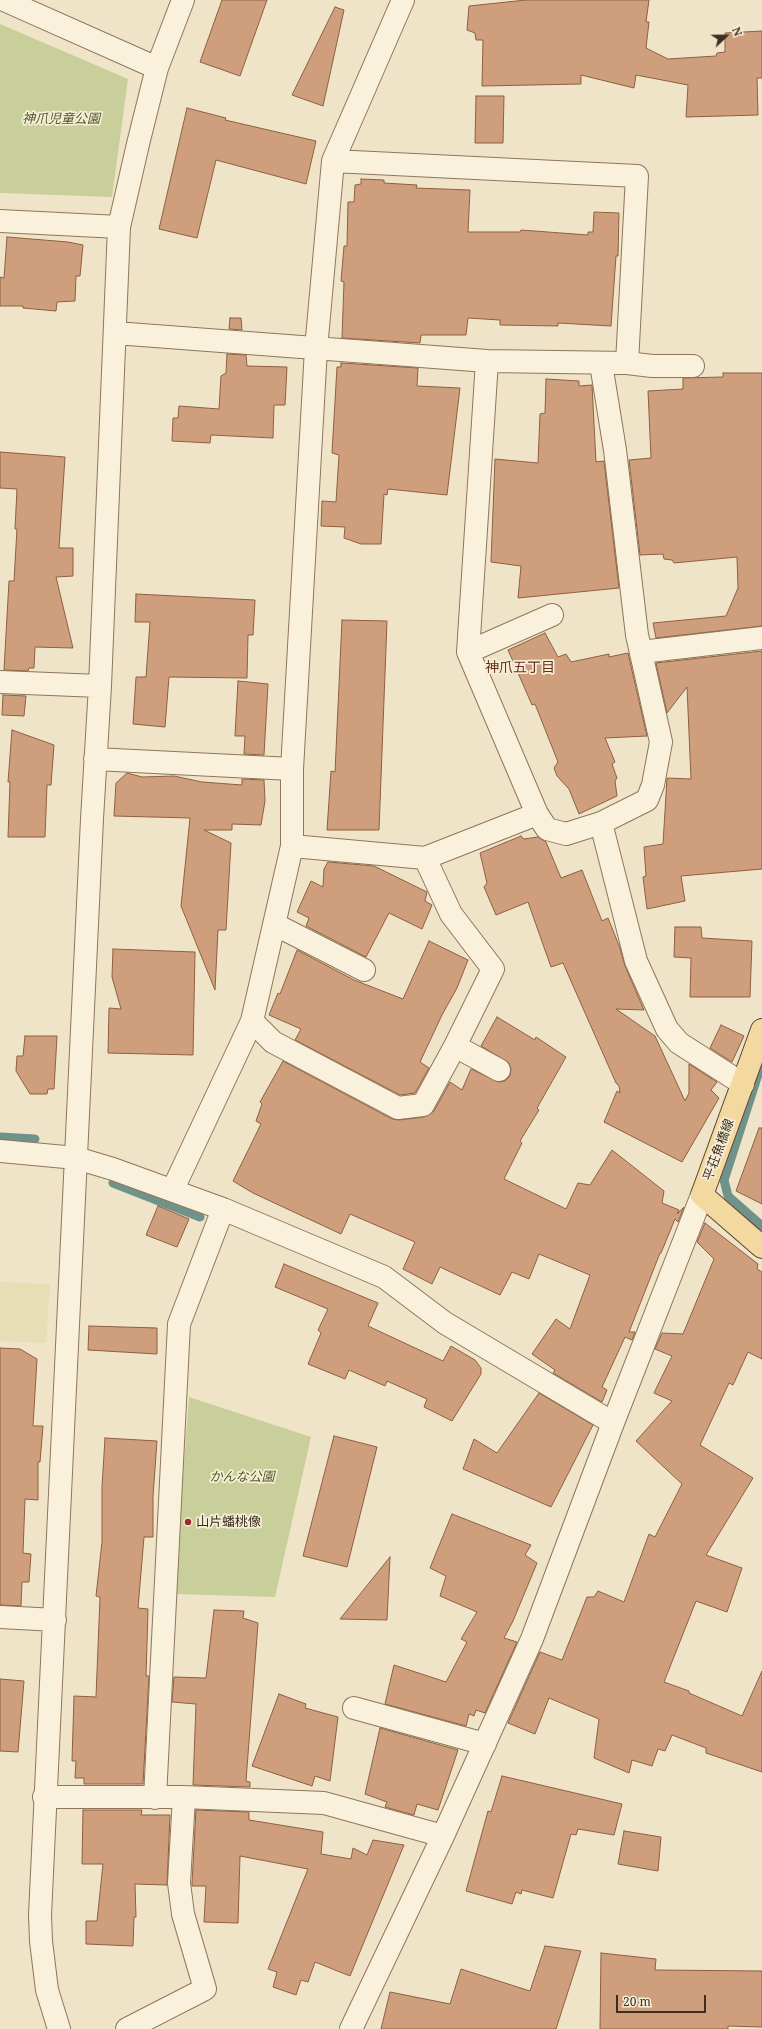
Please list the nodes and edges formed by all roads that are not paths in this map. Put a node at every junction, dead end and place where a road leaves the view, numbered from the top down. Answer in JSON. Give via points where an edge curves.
{"nodes":[{"id":1,"x":4,"y":0,"type":"edge"},
{"id":2,"x":183,"y":0,"type":"edge"},
{"id":3,"x":403,"y":0,"type":"edge"},
{"id":4,"x":157,"y":68,"type":"junction"},
{"id":5,"x":334,"y":161,"type":"junction"},
{"id":6,"x":0,"y":221,"type":"edge"},
{"id":7,"x":119,"y":227,"type":"junction"},
{"id":8,"x":115,"y":333,"type":"junction"},
{"id":9,"x":316,"y":349,"type":"junction"},
{"id":10,"x":487,"y":361,"type":"junction"},
{"id":11,"x":627,"y":363,"type":"junction"},
{"id":12,"x":602,"y":364,"type":"junction"},
{"id":13,"x":693,"y":366,"type":"dead end"},
{"id":14,"x":552,"y":615,"type":"dead end"},
{"id":15,"x":762,"y":638,"type":"edge"},
{"id":16,"x":468,"y":652,"type":"junction"},
{"id":17,"x":641,"y":652,"type":"junction"},
{"id":18,"x":0,"y":682,"type":"edge"},
{"id":19,"x":100,"y":686,"type":"junction"},
{"id":20,"x":95,"y":759,"type":"junction"},
{"id":21,"x":292,"y":770,"type":"junction"},
{"id":22,"x":537,"y":814,"type":"junction"},
{"id":23,"x":601,"y":823,"type":"junction"},
{"id":24,"x":292,"y":846,"type":"junction"},
{"id":25,"x":425,"y":858,"type":"junction"},
{"id":26,"x":274,"y":924,"type":"junction"},
{"id":27,"x":364,"y":970,"type":"dead end"},
{"id":28,"x":252,"y":1021,"type":"junction"},
{"id":29,"x":762,"y":1030,"type":"edge"},
{"id":30,"x":455,"y":1046,"type":"junction"},
{"id":31,"x":499,"y":1070,"type":"dead end"},
{"id":32,"x":743,"y":1084,"type":"junction"},
{"id":33,"x":0,"y":1151,"type":"edge"},
{"id":34,"x":76,"y":1158,"type":"junction"},
{"id":35,"x":173,"y":1189,"type":"junction"},
{"id":36,"x":702,"y":1195,"type":"junction"},
{"id":37,"x":224,"y":1209,"type":"junction"},
{"id":38,"x":762,"y":1247,"type":"edge"},
{"id":39,"x":613,"y":1423,"type":"junction"},
{"id":40,"x":0,"y":1617,"type":"edge"},
{"id":41,"x":55,"y":1620,"type":"junction"},
{"id":42,"x":354,"y":1708,"type":"dead end"},
{"id":43,"x":485,"y":1744,"type":"junction"},
{"id":44,"x":44,"y":1797,"type":"junction"},
{"id":45,"x":184,"y":1797,"type":"junction"},
{"id":46,"x":155,"y":1798,"type":"junction"},
{"id":47,"x":444,"y":1836,"type":"junction"},
{"id":48,"x":60,"y":2029,"type":"edge"},
{"id":49,"x":126,"y":2029,"type":"edge"},
{"id":50,"x":351,"y":2029,"type":"edge"}],
"edges":[{"from":1,"to":4,"type":"street"},
{"from":2,"to":4,"type":"street"},
{"from":3,"to":5,"type":"street"},
{"from":4,"to":7,"type":"street"},
{"from":5,"to":9,"type":"street"},
{"from":5,"to":11,"type":"street","via":[[637,176]]},
{"from":6,"to":7,"type":"street"},
{"from":7,"to":8,"type":"street"},
{"from":8,"to":9,"type":"street"},
{"from":8,"to":19,"type":"street"},
{"from":9,"to":10,"type":"street"},
{"from":9,"to":21,"type":"street"},
{"from":10,"to":12,"type":"street"},
{"from":10,"to":16,"type":"street"},
{"from":11,"to":12,"type":"street"},
{"from":11,"to":13,"type":"street"},
{"from":12,"to":17,"type":"street"},
{"from":14,"to":16,"type":"street"},
{"from":15,"to":17,"type":"street"},
{"from":16,"to":22,"type":"street"},
{"from":17,"to":23,"type":"street","via":[[661,742],[653,786],[647,800]]},
{"from":18,"to":19,"type":"street"},
{"from":19,"to":20,"type":"street"},
{"from":20,"to":21,"type":"street"},
{"from":20,"to":34,"type":"street"},
{"from":21,"to":24,"type":"street"},
{"from":22,"to":23,"type":"street","via":[[547,829],[566,834]]},
{"from":22,"to":25,"type":"street"},
{"from":23,"to":32,"type":"street","via":[[636,961],[667,1029],[679,1043]]},
{"from":24,"to":25,"type":"street"},
{"from":24,"to":26,"type":"street"},
{"from":25,"to":30,"type":"street","via":[[451,914],[493,969]]},
{"from":26,"to":27,"type":"street"},
{"from":26,"to":28,"type":"street"},
{"from":28,"to":30,"type":"street","via":[[274,1042],[398,1108],[423,1105]]},
{"from":28,"to":35,"type":"street"},
{"from":29,"to":32,"type":"main road","name":"平荘魚橋線"},
{"from":30,"to":31,"type":"street"},
{"from":32,"to":36,"type":"main road","name":"平荘魚橋線"},
{"from":33,"to":34,"type":"street"},
{"from":34,"to":35,"type":"street"},
{"from":34,"to":41,"type":"street"},
{"from":35,"to":37,"type":"street"},
{"from":36,"to":38,"type":"main road","name":"平荘魚橋線"},
{"from":36,"to":39,"type":"street"},
{"from":37,"to":39,"type":"street","via":[[384,1277],[445,1323]]},
{"from":37,"to":46,"type":"street","via":[[179,1324]]},
{"from":39,"to":43,"type":"street","via":[[532,1639]]},
{"from":40,"to":41,"type":"street"},
{"from":41,"to":44,"type":"street"},
{"from":42,"to":43,"type":"street"},
{"from":43,"to":47,"type":"street"},
{"from":44,"to":46,"type":"street"},
{"from":44,"to":48,"type":"street","via":[[41,1942],[47,1990]]},
{"from":45,"to":46,"type":"street"},
{"from":45,"to":47,"type":"street","via":[[324,1803]]},
{"from":45,"to":49,"type":"street","via":[[179,1883],[183,1914],[205,1989]]},
{"from":47,"to":50,"type":"street"}]}
